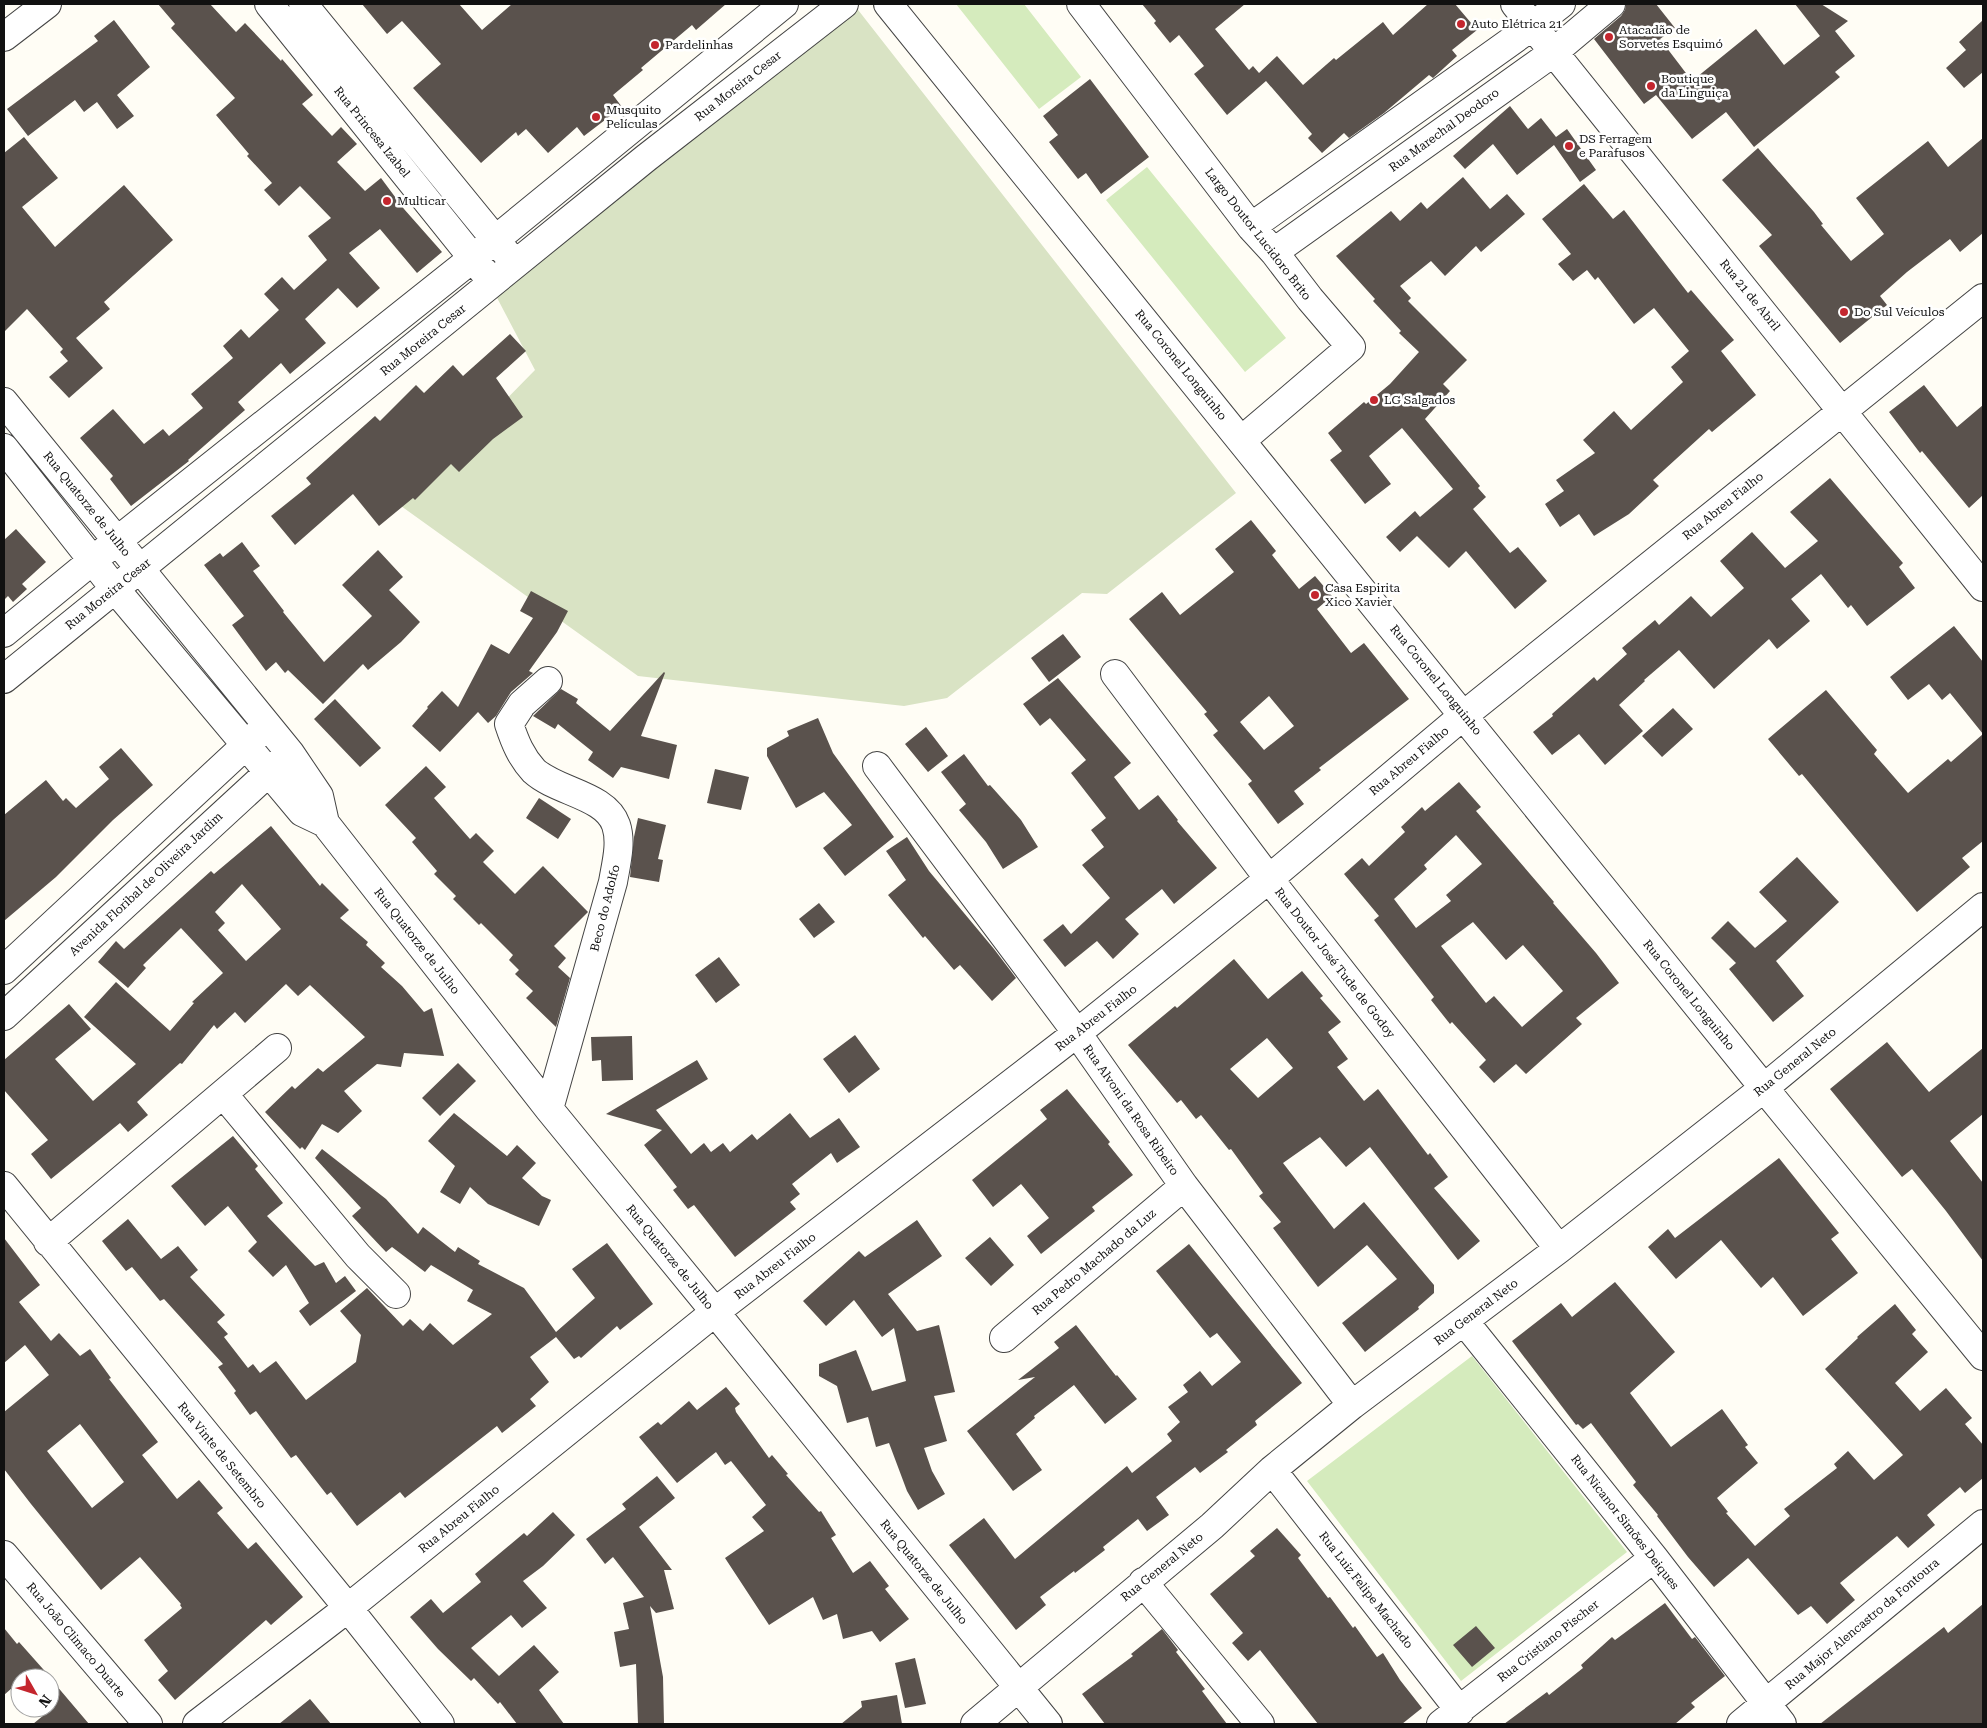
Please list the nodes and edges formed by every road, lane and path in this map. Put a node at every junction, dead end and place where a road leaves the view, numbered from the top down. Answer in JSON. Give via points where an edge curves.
{"nodes":[{"id":1,"x":47,"y":4,"type":"edge"},
{"id":2,"x":269,"y":4,"type":"edge"},
{"id":3,"x":303,"y":4,"type":"edge"},
{"id":4,"x":784,"y":4,"type":"edge"},
{"id":5,"x":844,"y":4,"type":"edge"},
{"id":6,"x":888,"y":4,"type":"edge"},
{"id":7,"x":1081,"y":4,"type":"edge"},
{"id":8,"x":1515,"y":4,"type":"edge"},
{"id":9,"x":1561,"y":4,"type":"edge"},
{"id":10,"x":1611,"y":4,"type":"edge"},
{"id":11,"x":1534,"y":25,"type":"junction"},
{"id":12,"x":4,"y":37,"type":"edge"},
{"id":13,"x":1554,"y":52,"type":"junction"},
{"id":14,"x":1251,"y":227,"type":"junction"},
{"id":15,"x":496,"y":239,"type":"junction"},
{"id":16,"x":1274,"y":252,"type":"junction"},
{"id":17,"x":473,"y":258,"type":"junction"},
{"id":18,"x":516,"y":265,"type":"junction"},
{"id":19,"x":493,"y":283,"type":"junction"},
{"id":20,"x":1983,"y":298,"type":"edge"},
{"id":21,"x":4,"y":402,"type":"edge"},
{"id":22,"x":1842,"y":410,"type":"junction"},
{"id":23,"x":33,"y":438,"type":"junction"},
{"id":24,"x":1242,"y":440,"type":"junction"},
{"id":25,"x":7,"y":452,"type":"edge"},
{"id":26,"x":118,"y":542,"type":"junction"},
{"id":27,"x":93,"y":560,"type":"junction"},
{"id":28,"x":139,"y":568,"type":"junction"},
{"id":29,"x":1983,"y":587,"type":"edge"},
{"id":30,"x":115,"y":588,"type":"junction"},
{"id":31,"x":188,"y":628,"type":"junction"},
{"id":32,"x":4,"y":633,"type":"edge"},
{"id":33,"x":164,"y":645,"type":"junction"},
{"id":34,"x":1115,"y":674,"type":"dead end"},
{"id":35,"x":4,"y":679,"type":"edge"},
{"id":36,"x":548,"y":681,"type":"dead end"},
{"id":37,"x":1464,"y":715,"type":"junction"},
{"id":38,"x":268,"y":725,"type":"junction"},
{"id":39,"x":247,"y":744,"type":"junction"},
{"id":40,"x":290,"y":753,"type":"junction"},
{"id":41,"x":877,"y":766,"type":"dead end"},
{"id":42,"x":268,"y":771,"type":"junction"},
{"id":43,"x":325,"y":823,"type":"junction"},
{"id":44,"x":1269,"y":880,"type":"junction"},
{"id":45,"x":75,"y":904,"type":"junction"},
{"id":46,"x":1983,"y":907,"type":"edge"},
{"id":47,"x":97,"y":930,"type":"junction"},
{"id":48,"x":4,"y":970,"type":"edge"},
{"id":49,"x":4,"y":1016,"type":"edge"},
{"id":50,"x":1078,"y":1033,"type":"junction"},
{"id":51,"x":277,"y":1048,"type":"dead end"},
{"id":52,"x":1764,"y":1088,"type":"junction"},
{"id":53,"x":224,"y":1095,"type":"junction"},
{"id":54,"x":549,"y":1109,"type":"junction"},
{"id":55,"x":4,"y":1186,"type":"edge"},
{"id":56,"x":1184,"y":1186,"type":"junction"},
{"id":57,"x":48,"y":1242,"type":"junction"},
{"id":58,"x":1559,"y":1249,"type":"junction"},
{"id":59,"x":396,"y":1294,"type":"dead end"},
{"id":60,"x":715,"y":1312,"type":"junction"},
{"id":61,"x":1464,"y":1321,"type":"junction"},
{"id":62,"x":1004,"y":1338,"type":"dead end"},
{"id":63,"x":1983,"y":1356,"type":"edge"},
{"id":64,"x":1352,"y":1405,"type":"junction"},
{"id":65,"x":1272,"y":1470,"type":"junction"},
{"id":66,"x":1983,"y":1524,"type":"edge"},
{"id":67,"x":4,"y":1556,"type":"edge"},
{"id":68,"x":1654,"y":1558,"type":"junction"},
{"id":69,"x":1143,"y":1582,"type":"junction"},
{"id":70,"x":348,"y":1608,"type":"junction"},
{"id":71,"x":1024,"y":1705,"type":"edge"},
{"id":72,"x":1774,"y":1714,"type":"edge"},
{"id":73,"x":1450,"y":1718,"type":"edge"},
{"id":74,"x":148,"y":1724,"type":"edge"},
{"id":75,"x":197,"y":1724,"type":"edge"},
{"id":76,"x":440,"y":1724,"type":"edge"},
{"id":77,"x":975,"y":1724,"type":"edge"},
{"id":78,"x":1048,"y":1724,"type":"edge"},
{"id":79,"x":1260,"y":1724,"type":"edge"},
{"id":80,"x":1741,"y":1724,"type":"edge"}],
"edges":[{"from":1,"to":12,"type":"street"},
{"from":2,"to":17,"type":"street","name":"Rua Princesa Izabel"},
{"from":3,"to":15,"type":"street"},
{"from":4,"to":15,"type":"street"},
{"from":5,"to":18,"type":"street","name":"Rua Moreira Cesar","via":[[646,158]]},
{"from":6,"to":24,"type":"street","name":"Rua Coronel Longuinho"},
{"from":7,"to":14,"type":"street","name":"Largo Doutor Lucidoro Brito"},
{"from":8,"to":11,"type":"street","name":"Rua 21 de Abril"},
{"from":9,"to":11,"type":"street"},
{"from":10,"to":13,"type":"street","name":"Rua Marechal Deodoro"},
{"from":11,"to":13,"type":"street","name":"Rua 21 de Abril"},
{"from":11,"to":14,"type":"street"},
{"from":13,"to":16,"type":"street","name":"Rua Marechal Deodoro"},
{"from":13,"to":22,"type":"street","name":"Rua 21 de Abril"},
{"from":14,"to":16,"type":"street","name":"Largo Doutor Lucidoro Brito"},
{"from":15,"to":17,"type":"street"},
{"from":15,"to":18,"type":"street"},
{"from":16,"to":24,"type":"street","name":"Largo Doutor Lucidoro Brito","via":[[1351,347]]},
{"from":17,"to":19,"type":"street","name":"Rua Princesa Izabel"},
{"from":17,"to":26,"type":"street"},
{"from":18,"to":19,"type":"street","name":"Rua Moreira Cesar"},
{"from":19,"to":28,"type":"street","name":"Rua Moreira Cesar"},
{"from":20,"to":22,"type":"street","name":"Rua Abreu Fialho"},
{"from":21,"to":23,"type":"street","name":"Rua Quatorze de Julho"},
{"from":22,"to":29,"type":"street","name":"Rua 21 de Abril"},
{"from":22,"to":37,"type":"street","name":"Rua Abreu Fialho"},
{"from":23,"to":25,"type":"street"},
{"from":23,"to":26,"type":"street","name":"Rua Quatorze de Julho"},
{"from":24,"to":37,"type":"street","name":"Rua Coronel Longuinho"},
{"from":25,"to":27,"type":"street","name":"Rua Quatorze de Julho"},
{"from":26,"to":27,"type":"street"},
{"from":26,"to":28,"type":"street","name":"Rua Quatorze de Julho"},
{"from":27,"to":30,"type":"street","name":"Rua Quatorze de Julho"},
{"from":27,"to":32,"type":"street"},
{"from":28,"to":30,"type":"street","name":"Rua Moreira Cesar"},
{"from":28,"to":31,"type":"street","name":"Rua Quatorze de Julho"},
{"from":30,"to":33,"type":"street","name":"Rua Quatorze de Julho"},
{"from":30,"to":35,"type":"street","name":"Rua Moreira Cesar"},
{"from":31,"to":33,"type":"street"},
{"from":31,"to":38,"type":"street","name":"Rua Quatorze de Julho"},
{"from":33,"to":39,"type":"street","name":"Rua Quatorze de Julho"},
{"from":34,"to":44,"type":"street","name":"Rua Doutor José Tude de Godoy"},
{"from":36,"to":54,"type":"street","name":"Beco do Adolfo","via":[[522,704],[509,724],[517,749],[535,771],[558,786],[602,806],[611,814],[619,850],[613,882]]},
{"from":37,"to":44,"type":"street","name":"Rua Abreu Fialho"},
{"from":37,"to":52,"type":"street","name":"Rua Coronel Longuinho"},
{"from":38,"to":39,"type":"street"},
{"from":38,"to":40,"type":"street","name":"Rua Quatorze de Julho"},
{"from":39,"to":42,"type":"street","name":"Rua Quatorze de Julho"},
{"from":39,"to":45,"type":"street"},
{"from":40,"to":42,"type":"street","name":"Avenida Floribal de Oliveira Jardim"},
{"from":40,"to":43,"type":"street","name":"Rua Quatorze de Julho","via":[[319,796]]},
{"from":41,"to":50,"type":"street","name":"Rua Alvoni da Rosa Ribeiro"},
{"from":42,"to":43,"type":"street","name":"Rua Quatorze de Julho","via":[[302,812]]},
{"from":42,"to":47,"type":"street","name":"Avenida Floribal de Oliveira Jardim"},
{"from":43,"to":54,"type":"street","name":"Rua Quatorze de Julho"},
{"from":44,"to":50,"type":"street","name":"Rua Abreu Fialho"},
{"from":44,"to":58,"type":"street","name":"Rua Doutor José Tude de Godoy"},
{"from":45,"to":47,"type":"street"},
{"from":45,"to":48,"type":"street"},
{"from":46,"to":52,"type":"street","name":"Rua General Neto"},
{"from":47,"to":49,"type":"street","name":"Avenida Floribal de Oliveira Jardim"},
{"from":50,"to":56,"type":"street","name":"Rua Alvoni da Rosa Ribeiro"},
{"from":50,"to":60,"type":"street","name":"Rua Abreu Fialho"},
{"from":51,"to":53,"type":"street"},
{"from":52,"to":58,"type":"street","name":"Rua General Neto"},
{"from":52,"to":63,"type":"street","name":"Rua Coronel Longuinho"},
{"from":53,"to":57,"type":"street"},
{"from":53,"to":59,"type":"street","via":[[358,1256]]},
{"from":54,"to":60,"type":"street","name":"Rua Quatorze de Julho"},
{"from":55,"to":57,"type":"street","name":"Rua Vinte de Setembro"},
{"from":56,"to":62,"type":"street","name":"Rua Pedro Machado da Luz"},
{"from":56,"to":64,"type":"street","name":"Rua Alvoni da Rosa Ribeiro"},
{"from":57,"to":70,"type":"street","name":"Rua Vinte de Setembro"},
{"from":58,"to":61,"type":"street","name":"Rua General Neto"},
{"from":60,"to":70,"type":"street","name":"Rua Abreu Fialho"},
{"from":60,"to":71,"type":"street","name":"Rua Quatorze de Julho"},
{"from":61,"to":64,"type":"street","name":"Rua General Neto"},
{"from":61,"to":68,"type":"street","name":"Rua Nicanor Simões Deiques"},
{"from":64,"to":65,"type":"street","name":"Rua General Neto"},
{"from":65,"to":69,"type":"street","name":"Rua General Neto","via":[[1212,1526]]},
{"from":65,"to":73,"type":"street","name":"Rua Luiz Felipe Machado"},
{"from":66,"to":72,"type":"street","name":"Rua Major Alencastro da Fontoura"},
{"from":67,"to":74,"type":"street","name":"Rua João Climaco Duarte"},
{"from":68,"to":72,"type":"street","name":"Rua Nicanor Simões Deiques"},
{"from":68,"to":73,"type":"street","name":"Rua Cristiano Pischer"},
{"from":69,"to":71,"type":"street","name":"Rua General Neto"},
{"from":69,"to":79,"type":"street"},
{"from":70,"to":75,"type":"street","name":"Rua Abreu Fialho"},
{"from":70,"to":76,"type":"street","name":"Rua Vinte de Setembro"},
{"from":71,"to":77,"type":"street","name":"Rua General Neto"},
{"from":71,"to":78,"type":"street","name":"Rua Quatorze de Julho"},
{"from":72,"to":80,"type":"street","name":"Rua Major Alencastro da Fontoura"}]}
